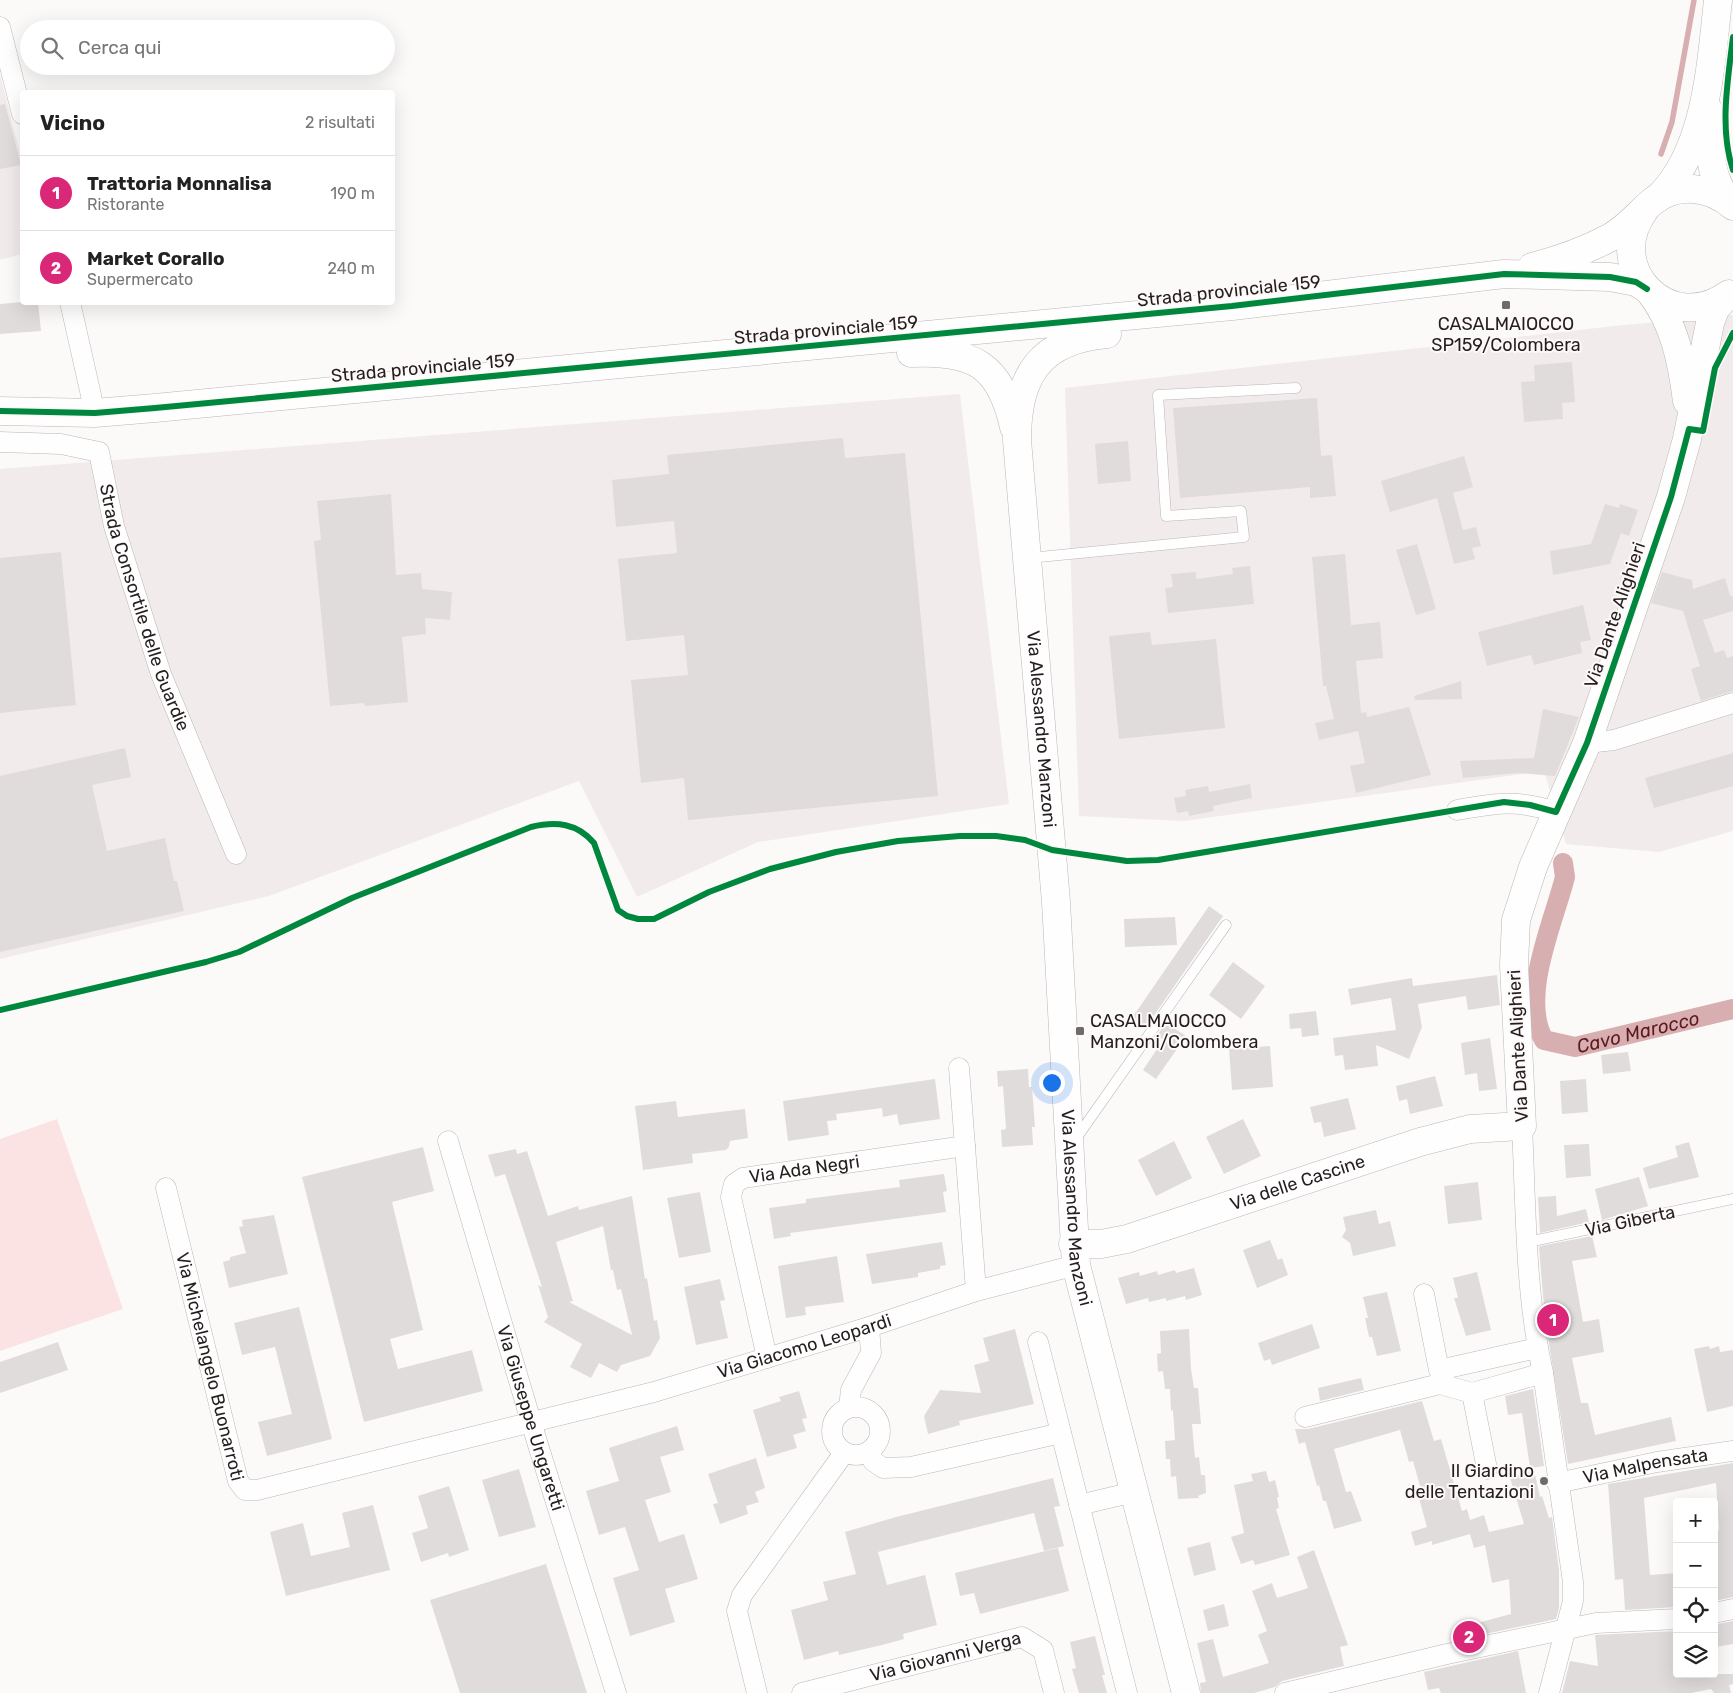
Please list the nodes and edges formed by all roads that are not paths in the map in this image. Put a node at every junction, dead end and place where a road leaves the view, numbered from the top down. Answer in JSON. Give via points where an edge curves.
{"nodes":[{"id":1,"x":1718,"y":0,"type":"edge"},
{"id":2,"x":0,"y":27,"type":"edge"},
{"id":3,"x":1708,"y":85,"type":"junction"},
{"id":4,"x":20,"y":106,"type":"edge"},
{"id":5,"x":1651,"y":204,"type":"junction"},
{"id":6,"x":1732,"y":205,"type":"edge"},
{"id":7,"x":1504,"y":274,"type":"junction"},
{"id":8,"x":1649,"y":291,"type":"junction"},
{"id":9,"x":1730,"y":293,"type":"edge"},
{"id":10,"x":71,"y":305,"type":"edge"},
{"id":11,"x":1232,"y":306,"type":"junction"},
{"id":12,"x":834,"y":344,"type":"junction"},
{"id":13,"x":1296,"y":388,"type":"dead end"},
{"id":14,"x":0,"y":411,"type":"edge"},
{"id":15,"x":95,"y":413,"type":"junction"},
{"id":16,"x":1690,"y":422,"type":"junction"},
{"id":17,"x":1017,"y":440,"type":"junction"},
{"id":18,"x":0,"y":442,"type":"edge"},
{"id":19,"x":1028,"y":558,"type":"junction"},
{"id":20,"x":1733,"y":703,"type":"edge"},
{"id":21,"x":1587,"y":743,"type":"junction"},
{"id":22,"x":1457,"y":810,"type":"dead end"},
{"id":23,"x":1556,"y":812,"type":"junction"},
{"id":24,"x":236,"y":854,"type":"dead end"},
{"id":25,"x":1226,"y":925,"type":"dead end"},
{"id":26,"x":959,"y":1068,"type":"dead end"},
{"id":27,"x":1522,"y":1126,"type":"junction"},
{"id":28,"x":448,"y":1141,"type":"dead end"},
{"id":29,"x":965,"y":1146,"type":"junction"},
{"id":30,"x":1070,"y":1147,"type":"junction"},
{"id":31,"x":166,"y":1188,"type":"dead end"},
{"id":32,"x":1733,"y":1199,"type":"edge"},
{"id":33,"x":1528,"y":1242,"type":"junction"},
{"id":34,"x":1074,"y":1255,"type":"junction"},
{"id":35,"x":976,"y":1291,"type":"junction"},
{"id":36,"x":1424,"y":1294,"type":"dead end"},
{"id":37,"x":869,"y":1327,"type":"junction"},
{"id":38,"x":1038,"y":1342,"type":"dead end"},
{"id":39,"x":1537,"y":1348,"type":"junction"},
{"id":40,"x":767,"y":1358,"type":"junction"},
{"id":41,"x":1543,"y":1373,"type":"junction"},
{"id":42,"x":1472,"y":1393,"type":"junction"},
{"id":43,"x":849,"y":1407,"type":"junction"},
{"id":44,"x":1305,"y":1417,"type":"dead end"},
{"id":45,"x":532,"y":1422,"type":"junction"},
{"id":46,"x":1061,"y":1433,"type":"junction"},
{"id":47,"x":1733,"y":1451,"type":"edge"},
{"id":48,"x":870,"y":1452,"type":"junction"},
{"id":49,"x":844,"y":1453,"type":"junction"},
{"id":50,"x":1487,"y":1469,"type":"dead end"},
{"id":51,"x":1557,"y":1483,"type":"junction"},
{"id":52,"x":1134,"y":1492,"type":"junction"},
{"id":53,"x":1079,"y":1505,"type":"junction"},
{"id":54,"x":1733,"y":1609,"type":"edge"},
{"id":55,"x":1718,"y":1612,"type":"edge"},
{"id":56,"x":1673,"y":1619,"type":"edge"},
{"id":57,"x":1565,"y":1630,"type":"junction"},
{"id":58,"x":616,"y":1693,"type":"edge"},
{"id":59,"x":757,"y":1693,"type":"edge"},
{"id":60,"x":802,"y":1693,"type":"edge"},
{"id":61,"x":1054,"y":1693,"type":"edge"},
{"id":62,"x":1126,"y":1693,"type":"edge"},
{"id":63,"x":1186,"y":1693,"type":"edge"},
{"id":64,"x":1286,"y":1693,"type":"edge"},
{"id":65,"x":1549,"y":1693,"type":"edge"}],
"edges":[{"from":1,"to":3,"type":"street"},
{"from":2,"to":4,"type":"street"},
{"from":3,"to":5,"type":"street","via":[[1698,124],[1681,166],[1670,186]]},
{"from":3,"to":6,"type":"street","via":[[1713,166],[1718,184]]},
{"from":5,"to":6,"type":"street","name":"Strada provinciale 159","via":[[1674,190],[1699,189],[1716,194]]},
{"from":5,"to":7,"type":"street","name":"Strada provinciale 159","via":[[1626,227],[1599,243]]},
{"from":5,"to":8,"type":"street","name":"Strada provinciale 159","via":[[1634,230],[1631,252],[1636,272]]},
{"from":7,"to":8,"type":"street","name":"Strada provinciale 159","via":[[1610,277],[1636,282]]},
{"from":7,"to":11,"type":"street","name":"Strada provinciale 159"},
{"from":8,"to":9,"type":"street","name":"Strada provinciale 159","via":[[1668,304],[1687,308],[1704,306]]},
{"from":8,"to":16,"type":"street","name":"Via Dante Alighieri","via":[[1666,314],[1677,344]]},
{"from":9,"to":16,"type":"street","name":"Via Dante Alighieri","via":[[1715,309],[1710,323]]},
{"from":10,"to":15,"type":"street"},
{"from":11,"to":12,"type":"street","name":"Strada provinciale 159"},
{"from":11,"to":17,"type":"street","via":[[1173,326],[1090,336],[1064,343],[1044,358],[1028,378],[1018,404]]},
{"from":12,"to":15,"type":"street","name":"Strada provinciale 159"},
{"from":12,"to":17,"type":"street","via":[[872,354],[941,352],[976,361],[1002,389]]},
{"from":13,"to":19,"type":"lane","via":[[1158,395],[1166,516],[1241,511],[1244,537]]},
{"from":14,"to":15,"type":"street","name":"Strada provinciale 159"},
{"from":16,"to":21,"type":"street","name":"Via Dante Alighieri","via":[[1680,469]]},
{"from":17,"to":19,"type":"street","name":"Via Alessandro Manzoni"},
{"from":18,"to":24,"type":"street","name":"Strada Consortile delle Guardie","via":[[61,444],[99,452],[114,526],[161,674]]},
{"from":19,"to":30,"type":"street","name":"Via Alessandro Manzoni","via":[[1056,902]]},
{"from":20,"to":21,"type":"street","via":[[1614,740]]},
{"from":21,"to":23,"type":"street","name":"Via Dante Alighieri"},
{"from":22,"to":23,"type":"street","via":[[1504,802]]},
{"from":23,"to":27,"type":"street","name":"Via Dante Alighieri","via":[[1524,889],[1515,934]]},
{"from":25,"to":30,"type":"lane"},
{"from":26,"to":29,"type":"street"},
{"from":27,"to":33,"type":"street","name":"Via Dante Alighieri"},
{"from":27,"to":34,"type":"street","name":"Via delle Cascine","via":[[1470,1129],[1420,1142],[1202,1216],[1101,1244]]},
{"from":28,"to":45,"type":"street","name":"Via Giuseppe Ungaretti"},
{"from":29,"to":35,"type":"street"},
{"from":29,"to":40,"type":"street","name":"Via Ada Negri","via":[[743,1178],[734,1184],[732,1197]]},
{"from":30,"to":34,"type":"street","name":"Via Alessandro Manzoni"},
{"from":31,"to":45,"type":"street","name":"Via Michelangelo Buonarroti","via":[[238,1481],[245,1490],[257,1490]]},
{"from":32,"to":33,"type":"lane","name":"Via Giberta"},
{"from":33,"to":39,"type":"street","name":"Via Dante Alighieri"},
{"from":34,"to":35,"type":"street","name":"Via Giacomo Leopardi"},
{"from":34,"to":52,"type":"street","name":"Via Alessandro Manzoni"},
{"from":35,"to":37,"type":"street","name":"Via Giacomo Leopardi"},
{"from":36,"to":39,"type":"street","via":[[1439,1370]]},
{"from":37,"to":40,"type":"street","name":"Via Giacomo Leopardi"},
{"from":37,"to":43,"type":"street","via":[[872,1353],[851,1390]]},
{"from":38,"to":46,"type":"street"},
{"from":39,"to":41,"type":"street","name":"Via Dante Alighieri"},
{"from":40,"to":45,"type":"street","name":"Via Giacomo Leopardi","via":[[654,1392]]},
{"from":41,"to":42,"type":"street"},
{"from":41,"to":51,"type":"street","name":"Via Dante Alighieri"},
{"from":42,"to":44,"type":"street","via":[[1440,1384]]},
{"from":42,"to":50,"type":"street"},
{"from":43,"to":48,"type":"street","via":[[863,1408],[874,1415],[880,1428],[878,1442]]},
{"from":43,"to":49,"type":"street","via":[[832,1423],[835,1446]]},
{"from":45,"to":58,"type":"street","name":"Via Giuseppe Ungaretti"},
{"from":46,"to":48,"type":"street","via":[[911,1467],[883,1468],[873,1461]]},
{"from":46,"to":53,"type":"street"},
{"from":47,"to":51,"type":"street","name":"Via Malpensata","via":[[1657,1462]]},
{"from":48,"to":49,"type":"street","via":[[857,1456]]},
{"from":49,"to":59,"type":"street","via":[[742,1595],[737,1611]]},
{"from":51,"to":57,"type":"street","name":"Via Dante Alighieri","via":[[1573,1582],[1573,1601]]},
{"from":52,"to":53,"type":"street"},
{"from":52,"to":63,"type":"street","name":"Via Alessandro Manzoni"},
{"from":53,"to":62,"type":"street"},
{"from":54,"to":55,"type":"street"},
{"from":56,"to":57,"type":"street","via":[[1596,1623]]},
{"from":57,"to":64,"type":"street","via":[[1447,1654]]},
{"from":57,"to":65,"type":"street","name":"Via Dante Alighieri"},
{"from":60,"to":61,"type":"street","name":"Via Giovanni Verga","via":[[1022,1638],[1043,1650]]}]}
